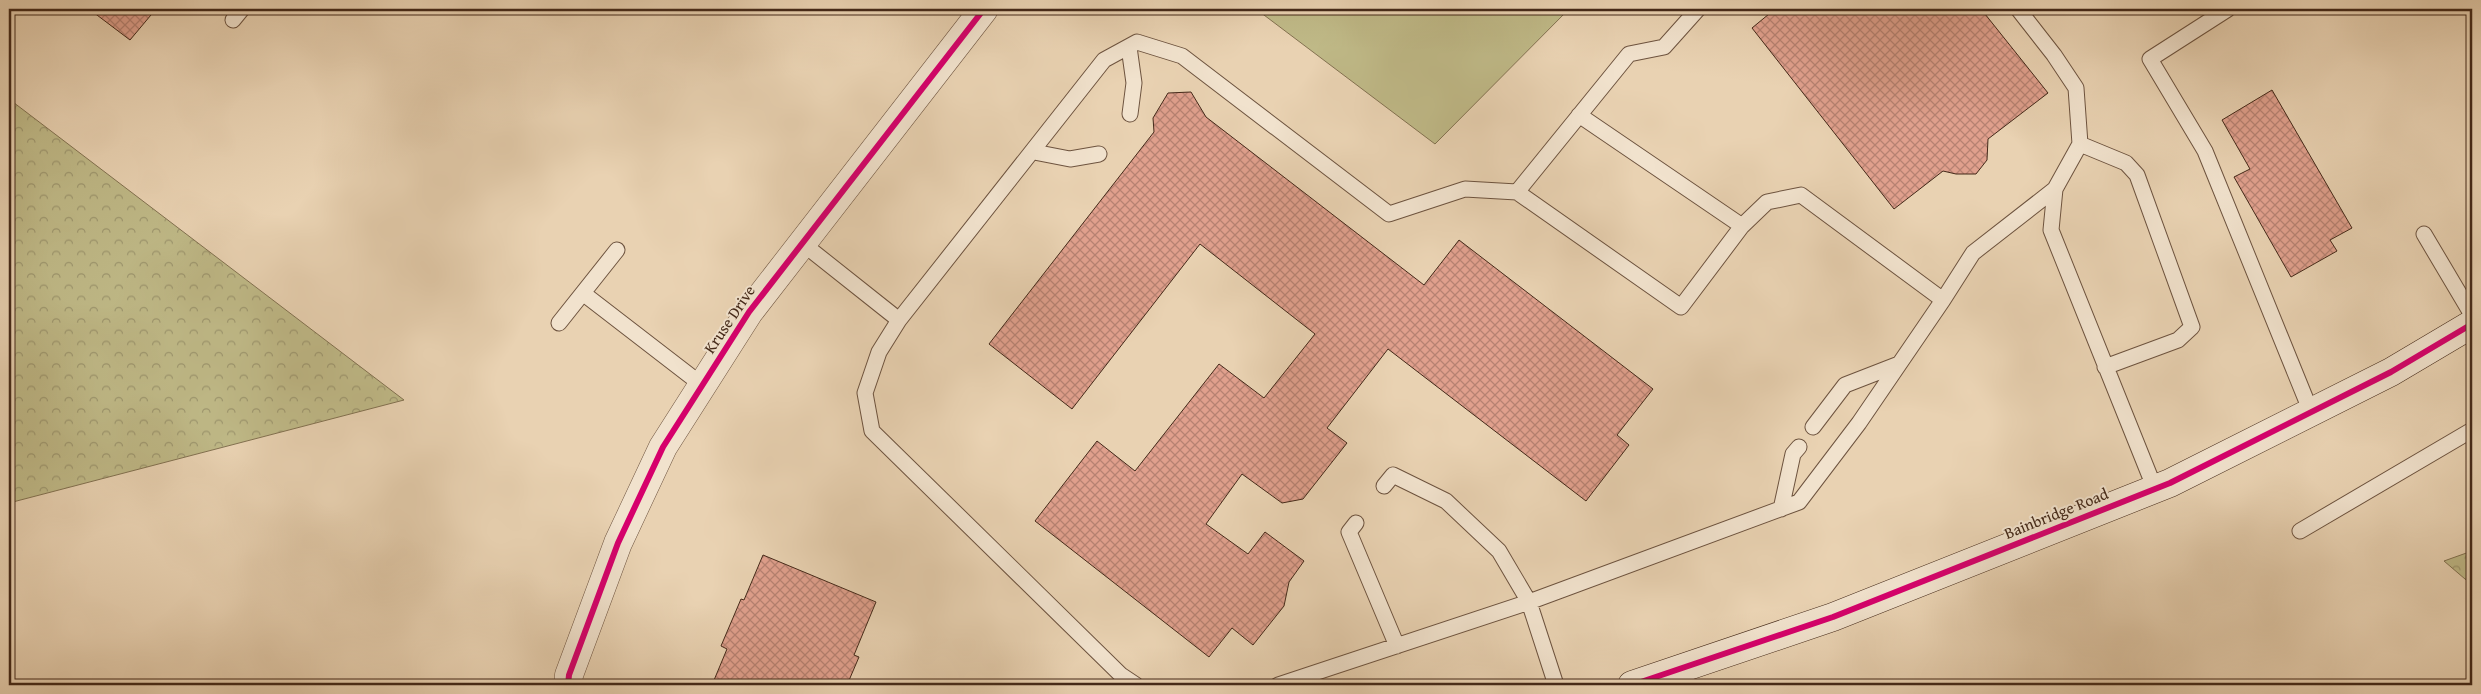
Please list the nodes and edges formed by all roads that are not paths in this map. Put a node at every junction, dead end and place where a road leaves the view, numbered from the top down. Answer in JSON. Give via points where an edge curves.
{"nodes":[{"id":1,"x":984,"y":9,"type":"edge"},
{"id":2,"x":1698,"y":9,"type":"edge"},
{"id":3,"x":2018,"y":9,"type":"edge"},
{"id":4,"x":2228,"y":9,"type":"edge"},
{"id":5,"x":1129,"y":46,"type":"junction"},
{"id":6,"x":1130,"y":114,"type":"dead end"},
{"id":7,"x":1579,"y":115,"type":"junction"},
{"id":8,"x":2080,"y":144,"type":"junction"},
{"id":9,"x":1034,"y":152,"type":"junction"},
{"id":10,"x":1100,"y":154,"type":"dead end"},
{"id":11,"x":2055,"y":189,"type":"junction"},
{"id":12,"x":1517,"y":192,"type":"junction"},
{"id":13,"x":1742,"y":226,"type":"junction"},
{"id":14,"x":2424,"y":234,"type":"dead end"},
{"id":15,"x":802,"y":243,"type":"junction"},
{"id":16,"x":617,"y":250,"type":"dead end"},
{"id":17,"x":584,"y":294,"type":"junction"},
{"id":18,"x":1943,"y":300,"type":"junction"},
{"id":19,"x":2472,"y":315,"type":"edge"},
{"id":20,"x":899,"y":320,"type":"junction"},
{"id":21,"x":559,"y":322,"type":"dead end"},
{"id":22,"x":2472,"y":324,"type":"edge"},
{"id":23,"x":1899,"y":364,"type":"junction"},
{"id":24,"x":2105,"y":367,"type":"junction"},
{"id":25,"x":702,"y":386,"type":"junction"},
{"id":26,"x":2311,"y":412,"type":"junction"},
{"id":27,"x":1813,"y":427,"type":"dead end"},
{"id":28,"x":2472,"y":430,"type":"edge"},
{"id":29,"x":1799,"y":447,"type":"dead end"},
{"id":30,"x":1384,"y":486,"type":"dead end"},
{"id":31,"x":2155,"y":489,"type":"junction"},
{"id":32,"x":1781,"y":508,"type":"junction"},
{"id":33,"x":1356,"y":522,"type":"dead end"},
{"id":34,"x":2300,"y":531,"type":"dead end"},
{"id":35,"x":1529,"y":602,"type":"junction"},
{"id":36,"x":1398,"y":646,"type":"junction"},
{"id":37,"x":568,"y":685,"type":"edge"},
{"id":38,"x":1136,"y":685,"type":"edge"},
{"id":39,"x":1278,"y":685,"type":"edge"},
{"id":40,"x":1556,"y":685,"type":"edge"},
{"id":41,"x":1632,"y":685,"type":"edge"}],
"edges":[{"from":1,"to":15,"type":"street","name":"Kruse Drive"},
{"from":2,"to":7,"type":"lane","via":[[1664,47],[1629,54]]},
{"from":3,"to":8,"type":"lane","via":[[2076,88]]},
{"from":4,"to":26,"type":"lane","via":[[2150,59],[2205,151]]},
{"from":5,"to":6,"type":"lane","via":[[1134,83]]},
{"from":5,"to":9,"type":"lane","via":[[1104,60]]},
{"from":5,"to":12,"type":"lane","via":[[1137,42],[1182,56],[1389,214],[1464,189]]},
{"from":7,"to":12,"type":"lane"},
{"from":7,"to":13,"type":"lane"},
{"from":8,"to":11,"type":"lane"},
{"from":8,"to":24,"type":"lane","via":[[2126,163],[2137,175],[2192,327],[2178,340]]},
{"from":9,"to":10,"type":"lane","via":[[1070,159]]},
{"from":9,"to":20,"type":"lane"},
{"from":11,"to":18,"type":"lane","via":[[1973,253]]},
{"from":11,"to":24,"type":"lane","via":[[2051,230]]},
{"from":12,"to":13,"type":"lane","via":[[1681,307]]},
{"from":13,"to":18,"type":"lane","via":[[1767,202],[1801,195]]},
{"from":14,"to":19,"type":"lane"},
{"from":15,"to":20,"type":"lane"},
{"from":15,"to":25,"type":"street","name":"Kruse Drive","via":[[749,312]]},
{"from":16,"to":17,"type":"lane"},
{"from":17,"to":21,"type":"lane"},
{"from":17,"to":25,"type":"lane"},
{"from":18,"to":23,"type":"lane"},
{"from":20,"to":38,"type":"lane","via":[[879,352],[865,393],[872,431],[1121,675]]},
{"from":22,"to":26,"type":"street","name":"Bainbridge Road","via":[[2391,372]]},
{"from":23,"to":27,"type":"lane","via":[[1845,386]]},
{"from":23,"to":32,"type":"lane","via":[[1799,502]]},
{"from":24,"to":31,"type":"lane"},
{"from":25,"to":37,"type":"street","name":"Kruse Drive","via":[[662,447],[618,543]]},
{"from":26,"to":31,"type":"street","name":"Bainbridge Road"},
{"from":28,"to":34,"type":"lane"},
{"from":29,"to":32,"type":"lane","via":[[1793,454]]},
{"from":30,"to":35,"type":"lane","via":[[1392,475],[1446,501],[1499,550]]},
{"from":31,"to":41,"type":"street","name":"Bainbridge Road","via":[[1833,617]]},
{"from":32,"to":35,"type":"lane"},
{"from":33,"to":36,"type":"lane","via":[[1349,532]]},
{"from":35,"to":36,"type":"lane"},
{"from":35,"to":40,"type":"lane"},
{"from":36,"to":39,"type":"lane"}]}
